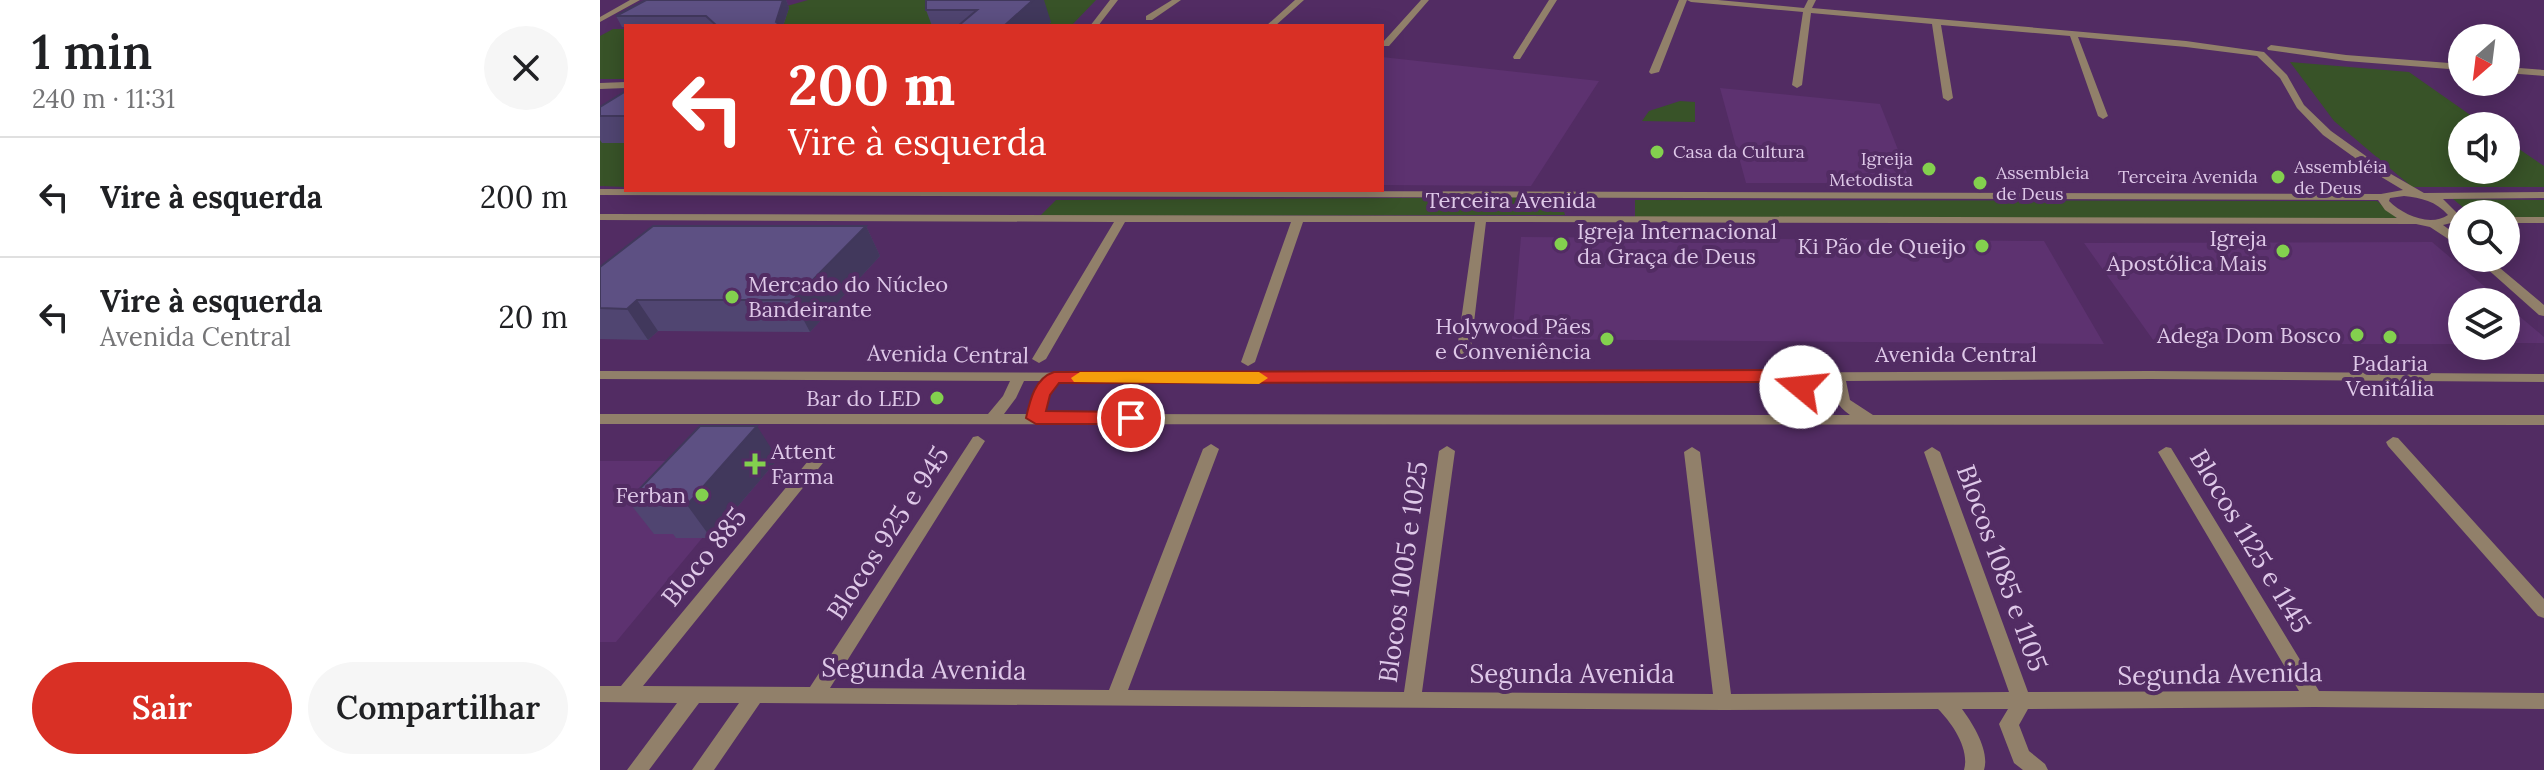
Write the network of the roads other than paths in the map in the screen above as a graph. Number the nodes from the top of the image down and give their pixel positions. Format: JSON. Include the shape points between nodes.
{"nodes":[{"id":1,"x":636,"y":0,"type":"edge"},
{"id":2,"x":1114,"y":0,"type":"edge"},
{"id":3,"x":1177,"y":0,"type":"edge"},
{"id":4,"x":1300,"y":0,"type":"edge"},
{"id":5,"x":1425,"y":0,"type":"edge"},
{"id":6,"x":1553,"y":0,"type":"edge"},
{"id":7,"x":1683,"y":0,"type":"edge"},
{"id":8,"x":1691,"y":0,"type":"edge"},
{"id":9,"x":1812,"y":0,"type":"edge"},
{"id":10,"x":1807,"y":10,"type":"junction"},
{"id":11,"x":1149,"y":18,"type":"dead end"},
{"id":12,"x":600,"y":20,"type":"edge"},
{"id":13,"x":1936,"y":22,"type":"junction"},
{"id":14,"x":1096,"y":24,"type":"edge"},
{"id":15,"x":1272,"y":24,"type":"edge"},
{"id":16,"x":2073,"y":34,"type":"junction"},
{"id":17,"x":1386,"y":44,"type":"dead end"},
{"id":18,"x":2271,"y":48,"type":"junction"},
{"id":19,"x":2259,"y":52,"type":"junction"},
{"id":20,"x":2281,"y":56,"type":"junction"},
{"id":21,"x":1517,"y":57,"type":"dead end"},
{"id":22,"x":2346,"y":58,"type":"junction"},
{"id":23,"x":2448,"y":66,"type":"edge"},
{"id":24,"x":2520,"y":71,"type":"edge"},
{"id":25,"x":1654,"y":72,"type":"dead end"},
{"id":26,"x":2544,"y":73,"type":"edge"},
{"id":27,"x":2284,"y":77,"type":"junction"},
{"id":28,"x":624,"y":85,"type":"edge"},
{"id":29,"x":1797,"y":85,"type":"dead end"},
{"id":30,"x":600,"y":86,"type":"edge"},
{"id":31,"x":1948,"y":98,"type":"dead end"},
{"id":32,"x":2103,"y":116,"type":"dead end"},
{"id":33,"x":2366,"y":162,"type":"junction"},
{"id":34,"x":600,"y":192,"type":"edge"},
{"id":35,"x":624,"y":192,"type":"edge"},
{"id":36,"x":987,"y":192,"type":"edge"},
{"id":37,"x":1001,"y":193,"type":"junction"},
{"id":38,"x":1043,"y":193,"type":"junction"},
{"id":39,"x":1576,"y":194,"type":"junction"},
{"id":40,"x":1627,"y":194,"type":"junction"},
{"id":41,"x":2387,"y":195,"type":"junction"},
{"id":42,"x":2544,"y":195,"type":"edge"},
{"id":43,"x":2423,"y":196,"type":"junction"},
{"id":44,"x":2448,"y":208,"type":"edge"},
{"id":45,"x":600,"y":217,"type":"edge"},
{"id":46,"x":1035,"y":219,"type":"junction"},
{"id":47,"x":1121,"y":219,"type":"junction"},
{"id":48,"x":1298,"y":219,"type":"junction"},
{"id":49,"x":1481,"y":219,"type":"junction"},
{"id":50,"x":972,"y":220,"type":"junction"},
{"id":51,"x":1576,"y":220,"type":"junction"},
{"id":52,"x":1632,"y":220,"type":"junction"},
{"id":53,"x":2448,"y":220,"type":"edge"},
{"id":54,"x":2520,"y":220,"type":"edge"},
{"id":55,"x":2544,"y":220,"type":"edge"},
{"id":56,"x":2427,"y":222,"type":"junction"},
{"id":57,"x":2448,"y":235,"type":"edge"},
{"id":58,"x":2497,"y":272,"type":"edge"},
{"id":59,"x":2544,"y":312,"type":"edge"},
{"id":60,"x":1463,"y":356,"type":"dead end"},
{"id":61,"x":1039,"y":359,"type":"dead end"},
{"id":62,"x":1248,"y":362,"type":"dead end"},
{"id":63,"x":600,"y":375,"type":"edge"},
{"id":64,"x":1787,"y":376,"type":"junction"},
{"id":65,"x":1019,"y":377,"type":"junction"},
{"id":66,"x":1839,"y":377,"type":"junction"},
{"id":67,"x":1054,"y":378,"type":"junction"},
{"id":68,"x":2544,"y":378,"type":"edge"},
{"id":69,"x":994,"y":417,"type":"junction"},
{"id":70,"x":1036,"y":418,"type":"junction"},
{"id":71,"x":600,"y":419,"type":"edge"},
{"id":72,"x":1871,"y":419,"type":"junction"},
{"id":73,"x":1793,"y":420,"type":"junction"},
{"id":74,"x":2544,"y":420,"type":"edge"},
{"id":75,"x":978,"y":441,"type":"dead end"},
{"id":76,"x":2393,"y":442,"type":"dead end"},
{"id":77,"x":1211,"y":449,"type":"dead end"},
{"id":78,"x":1447,"y":451,"type":"dead end"},
{"id":79,"x":1692,"y":452,"type":"dead end"},
{"id":80,"x":1932,"y":452,"type":"dead end"},
{"id":81,"x":2166,"y":452,"type":"dead end"},
{"id":82,"x":823,"y":453,"type":"dead end"},
{"id":83,"x":2544,"y":611,"type":"edge"},
{"id":84,"x":600,"y":694,"type":"edge"},
{"id":85,"x":626,"y":694,"type":"junction"},
{"id":86,"x":756,"y":694,"type":"junction"},
{"id":87,"x":816,"y":694,"type":"junction"},
{"id":88,"x":693,"y":696,"type":"junction"},
{"id":89,"x":1116,"y":697,"type":"junction"},
{"id":90,"x":1412,"y":699,"type":"junction"},
{"id":91,"x":2314,"y":699,"type":"junction"},
{"id":92,"x":2544,"y":701,"type":"edge"},
{"id":93,"x":1723,"y":702,"type":"junction"},
{"id":94,"x":1943,"y":702,"type":"junction"},
{"id":95,"x":2022,"y":702,"type":"junction"},
{"id":96,"x":637,"y":770,"type":"edge"},
{"id":97,"x":702,"y":770,"type":"edge"},
{"id":98,"x":1974,"y":770,"type":"edge"},
{"id":99,"x":2038,"y":770,"type":"edge"}],
"edges":[{"from":1,"to":12,"type":"street"},
{"from":2,"to":14,"type":"street"},
{"from":3,"to":11,"type":"street"},
{"from":4,"to":15,"type":"street"},
{"from":5,"to":17,"type":"street"},
{"from":6,"to":21,"type":"street"},
{"from":7,"to":25,"type":"street"},
{"from":8,"to":10,"type":"street"},
{"from":9,"to":10,"type":"street"},
{"from":10,"to":13,"type":"street"},
{"from":10,"to":29,"type":"street"},
{"from":13,"to":16,"type":"street"},
{"from":13,"to":31,"type":"street"},
{"from":16,"to":19,"type":"street"},
{"from":16,"to":32,"type":"street"},
{"from":18,"to":19,"type":"street"},
{"from":18,"to":20,"type":"street"},
{"from":18,"to":22,"type":"street"},
{"from":19,"to":20,"type":"street"},
{"from":19,"to":27,"type":"street"},
{"from":20,"to":22,"type":"street"},
{"from":20,"to":27,"type":"street"},
{"from":22,"to":23,"type":"street"},
{"from":24,"to":26,"type":"street"},
{"from":27,"to":33,"type":"street","via":[[2314,120]]},
{"from":28,"to":30,"type":"street"},
{"from":33,"to":41,"type":"street"},
{"from":33,"to":43,"type":"street"},
{"from":34,"to":35,"type":"street","name":"Terceira Avenida"},
{"from":36,"to":37,"type":"street","name":"Terceira Avenida"},
{"from":37,"to":38,"type":"street","name":"Terceira Avenida"},
{"from":37,"to":50,"type":"street","via":[[993,210]]},
{"from":38,"to":39,"type":"street","name":"Terceira Avenida"},
{"from":38,"to":46,"type":"street","via":[[1026,210]]},
{"from":39,"to":40,"type":"street","name":"Terceira Avenida"},
{"from":39,"to":51,"type":"street","via":[[1582,209]]},
{"from":40,"to":41,"type":"street","name":"Terceira Avenida"},
{"from":40,"to":52,"type":"street","via":[[1621,207]]},
{"from":41,"to":43,"type":"street","name":"Terceira Avenida"},
{"from":41,"to":56,"type":"street","via":[[2383,201],[2392,210]]},
{"from":42,"to":43,"type":"street"},
{"from":43,"to":44,"type":"street"},
{"from":45,"to":50,"type":"street","name":"Terceira Avenida"},
{"from":46,"to":47,"type":"street","name":"Terceira Avenida"},
{"from":46,"to":50,"type":"street","name":"Terceira Avenida"},
{"from":47,"to":48,"type":"street","name":"Terceira Avenida"},
{"from":47,"to":61,"type":"street"},
{"from":48,"to":49,"type":"street","name":"Terceira Avenida"},
{"from":48,"to":62,"type":"street"},
{"from":49,"to":51,"type":"street","name":"Terceira Avenida"},
{"from":49,"to":60,"type":"street"},
{"from":51,"to":52,"type":"street","name":"Terceira Avenida"},
{"from":52,"to":56,"type":"street","name":"Terceira Avenida"},
{"from":53,"to":56,"type":"street","name":"Terceira Avenida"},
{"from":54,"to":55,"type":"street"},
{"from":56,"to":57,"type":"street"},
{"from":58,"to":59,"type":"street"},
{"from":63,"to":65,"type":"street","name":"Avenida Central"},
{"from":64,"to":66,"type":"street","name":"Avenida Central"},
{"from":64,"to":67,"type":"street","name":"Avenida Central"},
{"from":64,"to":73,"type":"street","via":[[1805,397],[1803,413]]},
{"from":65,"to":67,"type":"street","name":"Avenida Central"},
{"from":65,"to":69,"type":"street"},
{"from":66,"to":68,"type":"street","name":"Avenida Central"},
{"from":66,"to":72,"type":"street","via":[[1843,404]]},
{"from":67,"to":70,"type":"street","via":[[1041,394]]},
{"from":69,"to":70,"type":"street"},
{"from":69,"to":71,"type":"street"},
{"from":70,"to":73,"type":"street"},
{"from":72,"to":73,"type":"street"},
{"from":72,"to":74,"type":"street"},
{"from":75,"to":87,"type":"street","name":"Blocos 925 e 945"},
{"from":76,"to":83,"type":"street"},
{"from":77,"to":89,"type":"street"},
{"from":78,"to":90,"type":"street","name":"Blocos 1005 e 1025"},
{"from":79,"to":93,"type":"street"},
{"from":80,"to":95,"type":"street","name":"Blocos 1085 e 1105"},
{"from":81,"to":91,"type":"street","name":"Blocos 1125 e 1145"},
{"from":82,"to":85,"type":"street","name":"Bloco 885"},
{"from":84,"to":85,"type":"street","name":"Segunda Avenida"},
{"from":85,"to":88,"type":"street","name":"Segunda Avenida"},
{"from":86,"to":87,"type":"street","name":"Segunda Avenida"},
{"from":86,"to":88,"type":"street","name":"Segunda Avenida"},
{"from":86,"to":97,"type":"street"},
{"from":87,"to":89,"type":"street","name":"Segunda Avenida"},
{"from":88,"to":96,"type":"street"},
{"from":89,"to":90,"type":"street","name":"Segunda Avenida"},
{"from":90,"to":93,"type":"street","name":"Segunda Avenida"},
{"from":91,"to":92,"type":"street","name":"Segunda Avenida"},
{"from":91,"to":95,"type":"street","name":"Segunda Avenida"},
{"from":93,"to":94,"type":"street","name":"Segunda Avenida"},
{"from":94,"to":95,"type":"street","name":"Segunda Avenida"},
{"from":94,"to":98,"type":"street","via":[[1966,727]]},
{"from":95,"to":99,"type":"street","via":[[2009,724],[2021,757]]}]}
